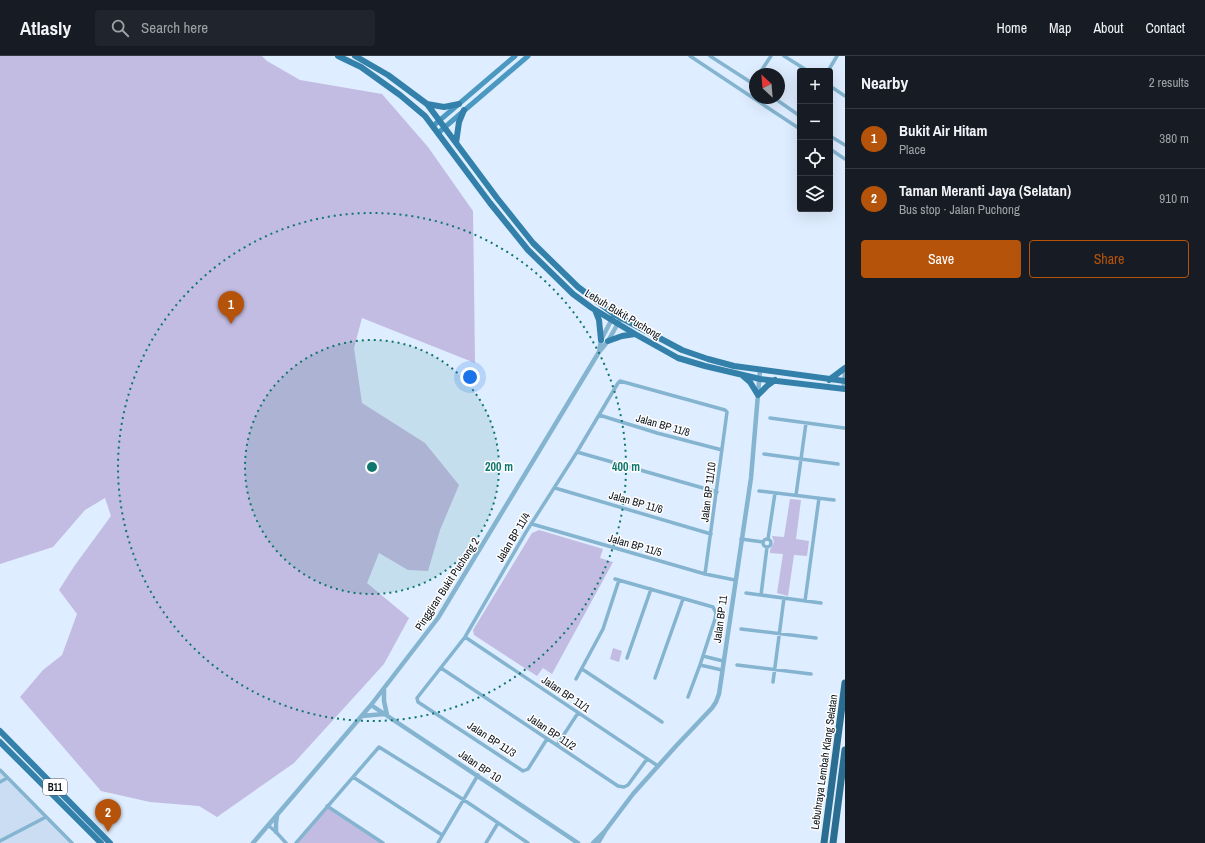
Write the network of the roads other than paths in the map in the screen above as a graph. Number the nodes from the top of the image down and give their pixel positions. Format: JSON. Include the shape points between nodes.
{"nodes":[{"id":1,"x":338,"y":56,"type":"edge"},
{"id":2,"x":355,"y":56,"type":"edge"},
{"id":3,"x":515,"y":56,"type":"edge"},
{"id":4,"x":528,"y":56,"type":"edge"},
{"id":5,"x":690,"y":56,"type":"edge"},
{"id":6,"x":710,"y":56,"type":"edge"},
{"id":7,"x":771,"y":56,"type":"edge"},
{"id":8,"x":784,"y":56,"type":"edge"},
{"id":9,"x":837,"y":56,"type":"edge"},
{"id":10,"x":363,"y":64,"type":"junction"},
{"id":11,"x":763,"y":68,"type":"edge"},
{"id":12,"x":803,"y":68,"type":"edge"},
{"id":13,"x":830,"y":68,"type":"edge"},
{"id":14,"x":749,"y":81,"type":"edge"},
{"id":15,"x":833,"y":88,"type":"edge"},
{"id":16,"x":845,"y":96,"type":"edge"},
{"id":17,"x":427,"y":104,"type":"junction"},
{"id":18,"x":459,"y":104,"type":"junction"},
{"id":19,"x":783,"y":104,"type":"edge"},
{"id":20,"x":464,"y":110,"type":"junction"},
{"id":21,"x":797,"y":113,"type":"edge"},
{"id":22,"x":440,"y":120,"type":"junction"},
{"id":23,"x":433,"y":126,"type":"junction"},
{"id":24,"x":445,"y":127,"type":"junction"},
{"id":25,"x":797,"y":127,"type":"edge"},
{"id":26,"x":438,"y":133,"type":"junction"},
{"id":27,"x":833,"y":138,"type":"edge"},
{"id":28,"x":456,"y":143,"type":"junction"},
{"id":29,"x":845,"y":145,"type":"edge"},
{"id":30,"x":833,"y":151,"type":"edge"},
{"id":31,"x":845,"y":159,"type":"edge"},
{"id":32,"x":595,"y":310,"type":"junction"},
{"id":33,"x":614,"y":314,"type":"junction"},
{"id":34,"x":621,"y":318,"type":"junction"},
{"id":35,"x":611,"y":320,"type":"junction"},
{"id":36,"x":617,"y":324,"type":"junction"},
{"id":37,"x":635,"y":334,"type":"junction"},
{"id":38,"x":601,"y":340,"type":"junction"},
{"id":39,"x":608,"y":341,"type":"junction"},
{"id":40,"x":600,"y":352,"type":"junction"},
{"id":41,"x":845,"y":367,"type":"edge"},
{"id":42,"x":760,"y":370,"type":"junction"},
{"id":43,"x":742,"y":375,"type":"junction"},
{"id":44,"x":760,"y":379,"type":"junction"},
{"id":45,"x":775,"y":380,"type":"junction"},
{"id":46,"x":829,"y":380,"type":"junction"},
{"id":47,"x":844,"y":381,"type":"edge"},
{"id":48,"x":844,"y":389,"type":"edge"},
{"id":49,"x":758,"y":395,"type":"junction"},
{"id":50,"x":727,"y":412,"type":"joint"},
{"id":51,"x":599,"y":415,"type":"junction"},
{"id":52,"x":770,"y":418,"type":"dead end"},
{"id":53,"x":806,"y":423,"type":"junction"},
{"id":54,"x":844,"y":428,"type":"dead end"},
{"id":55,"x":722,"y":450,"type":"junction"},
{"id":56,"x":577,"y":452,"type":"junction"},
{"id":57,"x":764,"y":454,"type":"dead end"},
{"id":58,"x":801,"y":459,"type":"junction"},
{"id":59,"x":838,"y":464,"type":"dead end"},
{"id":60,"x":555,"y":488,"type":"junction"},
{"id":61,"x":759,"y":491,"type":"dead end"},
{"id":62,"x":717,"y":492,"type":"junction"},
{"id":63,"x":775,"y":492,"type":"junction"},
{"id":64,"x":796,"y":495,"type":"junction"},
{"id":65,"x":818,"y":498,"type":"junction"},
{"id":66,"x":834,"y":500,"type":"dead end"},
{"id":67,"x":532,"y":524,"type":"junction"},
{"id":68,"x":712,"y":534,"type":"junction"},
{"id":69,"x":741,"y":539,"type":"junction"},
{"id":70,"x":768,"y":539,"type":"junction"},
{"id":71,"x":763,"y":542,"type":"junction"},
{"id":72,"x":767,"y":547,"type":"junction"},
{"id":73,"x":705,"y":574,"type":"junction"},
{"id":74,"x":735,"y":580,"type":"junction"},
{"id":75,"x":651,"y":589,"type":"junction"},
{"id":76,"x":746,"y":593,"type":"dead end"},
{"id":77,"x":761,"y":595,"type":"junction"},
{"id":78,"x":683,"y":598,"type":"junction"},
{"id":79,"x":784,"y":598,"type":"junction"},
{"id":80,"x":805,"y":601,"type":"junction"},
{"id":81,"x":821,"y":603,"type":"dead end"},
{"id":82,"x":741,"y":629,"type":"dead end"},
{"id":83,"x":779,"y":634,"type":"junction"},
{"id":84,"x":465,"y":637,"type":"junction"},
{"id":85,"x":816,"y":638,"type":"dead end"},
{"id":86,"x":703,"y":656,"type":"junction"},
{"id":87,"x":627,"y":658,"type":"dead end"},
{"id":88,"x":723,"y":661,"type":"junction"},
{"id":89,"x":700,"y":665,"type":"junction"},
{"id":90,"x":737,"y":665,"type":"dead end"},
{"id":91,"x":441,"y":668,"type":"junction"},
{"id":92,"x":582,"y":669,"type":"junction"},
{"id":93,"x":722,"y":670,"type":"junction"},
{"id":94,"x":774,"y":670,"type":"junction"},
{"id":95,"x":811,"y":674,"type":"dead end"},
{"id":96,"x":655,"y":678,"type":"dead end"},
{"id":97,"x":576,"y":679,"type":"dead end"},
{"id":98,"x":773,"y":682,"type":"dead end"},
{"id":99,"x":845,"y":683,"type":"edge"},
{"id":100,"x":384,"y":688,"type":"junction"},
{"id":101,"x":688,"y":697,"type":"dead end"},
{"id":102,"x":417,"y":700,"type":"joint"},
{"id":103,"x":371,"y":705,"type":"junction"},
{"id":104,"x":578,"y":713,"type":"junction"},
{"id":105,"x":385,"y":715,"type":"junction"},
{"id":106,"x":361,"y":717,"type":"junction"},
{"id":107,"x":662,"y":722,"type":"dead end"},
{"id":108,"x":0,"y":731,"type":"edge"},
{"id":109,"x":547,"y":739,"type":"junction"},
{"id":110,"x":0,"y":742,"type":"edge"},
{"id":111,"x":557,"y":745,"type":"junction"},
{"id":112,"x":845,"y":750,"type":"edge"},
{"id":113,"x":647,"y":759,"type":"junction"},
{"id":114,"x":658,"y":766,"type":"junction"},
{"id":115,"x":0,"y":770,"type":"edge"},
{"id":116,"x":478,"y":775,"type":"junction"},
{"id":117,"x":353,"y":777,"type":"junction"},
{"id":118,"x":7,"y":778,"type":"junction"},
{"id":119,"x":0,"y":782,"type":"edge"},
{"id":120,"x":464,"y":800,"type":"junction"},
{"id":121,"x":327,"y":806,"type":"junction"},
{"id":122,"x":277,"y":814,"type":"junction"},
{"id":123,"x":46,"y":817,"type":"junction"},
{"id":124,"x":498,"y":823,"type":"junction"},
{"id":125,"x":268,"y":825,"type":"junction"},
{"id":126,"x":605,"y":831,"type":"junction"},
{"id":127,"x":276,"y":832,"type":"junction"},
{"id":128,"x":442,"y":836,"type":"junction"},
{"id":129,"x":0,"y":841,"type":"edge"},
{"id":130,"x":72,"y":843,"type":"edge"},
{"id":131,"x":101,"y":843,"type":"edge"},
{"id":132,"x":110,"y":843,"type":"edge"},
{"id":133,"x":253,"y":843,"type":"edge"},
{"id":134,"x":286,"y":843,"type":"edge"},
{"id":135,"x":296,"y":843,"type":"edge"},
{"id":136,"x":383,"y":843,"type":"edge"},
{"id":137,"x":438,"y":843,"type":"edge"},
{"id":138,"x":486,"y":843,"type":"edge"},
{"id":139,"x":528,"y":843,"type":"edge"},
{"id":140,"x":578,"y":843,"type":"edge"},
{"id":141,"x":593,"y":843,"type":"edge"},
{"id":142,"x":598,"y":843,"type":"edge"},
{"id":143,"x":824,"y":843,"type":"edge"},
{"id":144,"x":833,"y":843,"type":"edge"}],
"edges":[{"from":1,"to":10,"type":"main road"},
{"from":2,"to":10,"type":"main road"},
{"from":3,"to":18,"type":"main road"},
{"from":4,"to":20,"type":"main road"},
{"from":5,"to":25,"type":"street"},
{"from":6,"to":14,"type":"street"},
{"from":7,"to":11,"type":"street"},
{"from":8,"to":12,"type":"street"},
{"from":9,"to":13,"type":"street"},
{"from":10,"to":17,"type":"main road","via":[[388,75]]},
{"from":10,"to":23,"type":"main road"},
{"from":15,"to":16,"type":"street"},
{"from":17,"to":18,"type":"main road","via":[[444,107]]},
{"from":17,"to":22,"type":"main road"},
{"from":18,"to":22,"type":"main road"},
{"from":19,"to":21,"type":"street"},
{"from":20,"to":24,"type":"main road"},
{"from":20,"to":28,"type":"main road","via":[[459,122]]},
{"from":22,"to":23,"type":"main road"},
{"from":22,"to":24,"type":"main road","name":"Lebuh Bukit Puchong"},
{"from":23,"to":26,"type":"main road","name":"Lebuh Bukit Puchong"},
{"from":24,"to":26,"type":"main road"},
{"from":24,"to":28,"type":"main road","name":"Lebuh Bukit Puchong"},
{"from":26,"to":32,"type":"main road","name":"Lebuh Bukit Puchong","via":[[528,250],[573,294]]},
{"from":27,"to":29,"type":"street"},
{"from":28,"to":33,"type":"main road","name":"Lebuh Bukit Puchong","via":[[533,243],[578,287]]},
{"from":30,"to":31,"type":"street"},
{"from":32,"to":35,"type":"main road","name":"Lebuh Bukit Puchong"},
{"from":32,"to":38,"type":"main road"},
{"from":33,"to":34,"type":"main road","name":"Lebuh Bukit Puchong"},
{"from":33,"to":35,"type":"street","name":"Pinggiran Bukit Puchong 2"},
{"from":34,"to":36,"type":"street","name":"Pinggiran Bukit Puchong 2"},
{"from":34,"to":42,"type":"main road","name":"Lebuh Bukit Puchong","via":[[682,350],[728,365]]},
{"from":35,"to":36,"type":"main road","name":"Lebuh Bukit Puchong"},
{"from":35,"to":38,"type":"street","name":"Pinggiran Bukit Puchong 2"},
{"from":36,"to":37,"type":"main road","name":"Lebuh Bukit Puchong"},
{"from":36,"to":39,"type":"street","name":"Pinggiran Bukit Puchong 2"},
{"from":37,"to":39,"type":"main road"},
{"from":37,"to":43,"type":"main road","name":"Lebuh Bukit Puchong","via":[[678,358]]},
{"from":38,"to":40,"type":"street","name":"Pinggiran Bukit Puchong 2"},
{"from":39,"to":40,"type":"street","name":"Pinggiran Bukit Puchong 2"},
{"from":40,"to":100,"type":"street","name":"Pinggiran Bukit Puchong 2","via":[[438,618]]},
{"from":41,"to":46,"type":"main road"},
{"from":41,"to":47,"type":"street"},
{"from":42,"to":44,"type":"street","name":"Jalan BP 11"},
{"from":42,"to":46,"type":"main road","name":"Lebuh Bukit Puchong"},
{"from":43,"to":44,"type":"main road","name":"Lebuh Bukit Puchong"},
{"from":43,"to":49,"type":"main road"},
{"from":44,"to":45,"type":"main road","name":"Lebuh Bukit Puchong"},
{"from":44,"to":49,"type":"street","name":"Jalan BP 11"},
{"from":45,"to":48,"type":"main road","name":"Lebuh Bukit Puchong"},
{"from":45,"to":49,"type":"main road"},
{"from":46,"to":47,"type":"main road","name":"Lebuh Bukit Puchong"},
{"from":47,"to":48,"type":"street"},
{"from":49,"to":69,"type":"street","name":"Jalan BP 11"},
{"from":50,"to":51,"type":"street","name":"Jalan BP 11/4","via":[[711,405],[620,381]]},
{"from":50,"to":55,"type":"street","name":"Jalan BP 11/10"},
{"from":51,"to":55,"type":"street","name":"Jalan BP 11/8"},
{"from":51,"to":56,"type":"street","name":"Jalan BP 11/4"},
{"from":52,"to":53,"type":"street"},
{"from":53,"to":54,"type":"street"},
{"from":53,"to":58,"type":"street"},
{"from":55,"to":62,"type":"street","name":"Jalan BP 11/10"},
{"from":56,"to":60,"type":"street","name":"Jalan BP 11/4"},
{"from":56,"to":62,"type":"street"},
{"from":57,"to":58,"type":"street"},
{"from":58,"to":59,"type":"street"},
{"from":58,"to":64,"type":"street"},
{"from":60,"to":67,"type":"street","name":"Jalan BP 11/4"},
{"from":60,"to":68,"type":"street","name":"Jalan BP 11/6"},
{"from":61,"to":63,"type":"street"},
{"from":62,"to":68,"type":"street","name":"Jalan BP 11/10"},
{"from":63,"to":64,"type":"street"},
{"from":63,"to":70,"type":"street"},
{"from":64,"to":65,"type":"street"},
{"from":65,"to":66,"type":"street"},
{"from":65,"to":80,"type":"street"},
{"from":67,"to":73,"type":"street","name":"Jalan BP 11/5"},
{"from":67,"to":84,"type":"street","name":"Jalan BP 11/4"},
{"from":68,"to":73,"type":"street","name":"Jalan BP 11/10"},
{"from":69,"to":71,"type":"street"},
{"from":69,"to":74,"type":"street","name":"Jalan BP 11"},
{"from":70,"to":71,"type":"street"},
{"from":70,"to":72,"type":"street","via":[[771,543],[770,547]]},
{"from":71,"to":72,"type":"street"},
{"from":72,"to":77,"type":"street"},
{"from":73,"to":74,"type":"street","name":"Jalan BP 11/5"},
{"from":74,"to":88,"type":"street","name":"Jalan BP 11"},
{"from":75,"to":78,"type":"street"},
{"from":75,"to":87,"type":"street"},
{"from":75,"to":92,"type":"street","via":[[617,580],[603,629]]},
{"from":76,"to":77,"type":"street"},
{"from":77,"to":79,"type":"street"},
{"from":78,"to":86,"type":"street","via":[[713,607],[716,613]]},
{"from":78,"to":96,"type":"street"},
{"from":79,"to":80,"type":"street"},
{"from":79,"to":83,"type":"street"},
{"from":80,"to":81,"type":"street"},
{"from":82,"to":83,"type":"street"},
{"from":83,"to":85,"type":"street"},
{"from":83,"to":94,"type":"street"},
{"from":84,"to":91,"type":"street","name":"Jalan BP 11/4"},
{"from":84,"to":104,"type":"street","name":"Jalan BP 11/1"},
{"from":86,"to":88,"type":"street"},
{"from":86,"to":89,"type":"street"},
{"from":88,"to":93,"type":"street","name":"Jalan BP 11"},
{"from":89,"to":93,"type":"street"},
{"from":89,"to":101,"type":"street"},
{"from":90,"to":94,"type":"street"},
{"from":91,"to":102,"type":"street","name":"Jalan BP 11/4"},
{"from":91,"to":109,"type":"street","name":"Jalan BP 11/2"},
{"from":92,"to":97,"type":"street"},
{"from":92,"to":107,"type":"street"},
{"from":93,"to":114,"type":"street","name":"Jalan BP 11","via":[[719,694],[712,708]]},
{"from":94,"to":95,"type":"street"},
{"from":94,"to":98,"type":"street"},
{"from":99,"to":143,"type":"highway","name":"Lebuhraya Lembah Klang Selatan"},
{"from":100,"to":103,"type":"street","name":"Pinggiran Bukit Puchong 2"},
{"from":100,"to":105,"type":"street"},
{"from":102,"to":109,"type":"street","name":"Jalan BP 11/3","via":[[523,771],[528,769]]},
{"from":103,"to":105,"type":"street","name":"Jalan BP 10"},
{"from":103,"to":106,"type":"street","name":"Pinggiran Bukit Puchong 2"},
{"from":104,"to":111,"type":"street"},
{"from":104,"to":113,"type":"street","name":"Jalan BP 11/1"},
{"from":105,"to":106,"type":"street"},
{"from":105,"to":116,"type":"street","name":"Jalan BP 10"},
{"from":106,"to":122,"type":"street","name":"Pinggiran Bukit Puchong 2"},
{"from":108,"to":132,"type":"main road","number":"B11"},
{"from":109,"to":111,"type":"street","name":"Jalan BP 11/2"},
{"from":110,"to":131,"type":"main road","number":"B11"},
{"from":111,"to":113,"type":"street","name":"Jalan BP 11/2","via":[[618,786],[624,787]]},
{"from":112,"to":144,"type":"highway","name":"Lebuhraya Lembah Klang Selatan"},
{"from":113,"to":114,"type":"street","name":"Jalan BP 11/1"},
{"from":114,"to":126,"type":"street","name":"Jalan BP 11"},
{"from":115,"to":118,"type":"street"},
{"from":116,"to":120,"type":"street"},
{"from":116,"to":140,"type":"street","name":"Jalan BP 10"},
{"from":117,"to":120,"type":"street","via":[[379,748]]},
{"from":117,"to":121,"type":"street"},
{"from":117,"to":128,"type":"street"},
{"from":118,"to":119,"type":"street"},
{"from":118,"to":123,"type":"street"},
{"from":120,"to":124,"type":"street"},
{"from":120,"to":128,"type":"street"},
{"from":121,"to":135,"type":"street"},
{"from":121,"to":136,"type":"street"},
{"from":122,"to":125,"type":"street","name":"Pinggiran Bukit Puchong 2"},
{"from":122,"to":127,"type":"street"},
{"from":123,"to":129,"type":"street"},
{"from":123,"to":130,"type":"street"},
{"from":124,"to":138,"type":"street"},
{"from":124,"to":139,"type":"street"},
{"from":125,"to":127,"type":"street"},
{"from":125,"to":133,"type":"street","name":"Pinggiran Bukit Puchong 2"},
{"from":126,"to":141,"type":"street","name":"Jalan BP 11"},
{"from":126,"to":142,"type":"street","name":"Jalan BP 11"},
{"from":127,"to":134,"type":"street"},
{"from":128,"to":137,"type":"street"}]}
